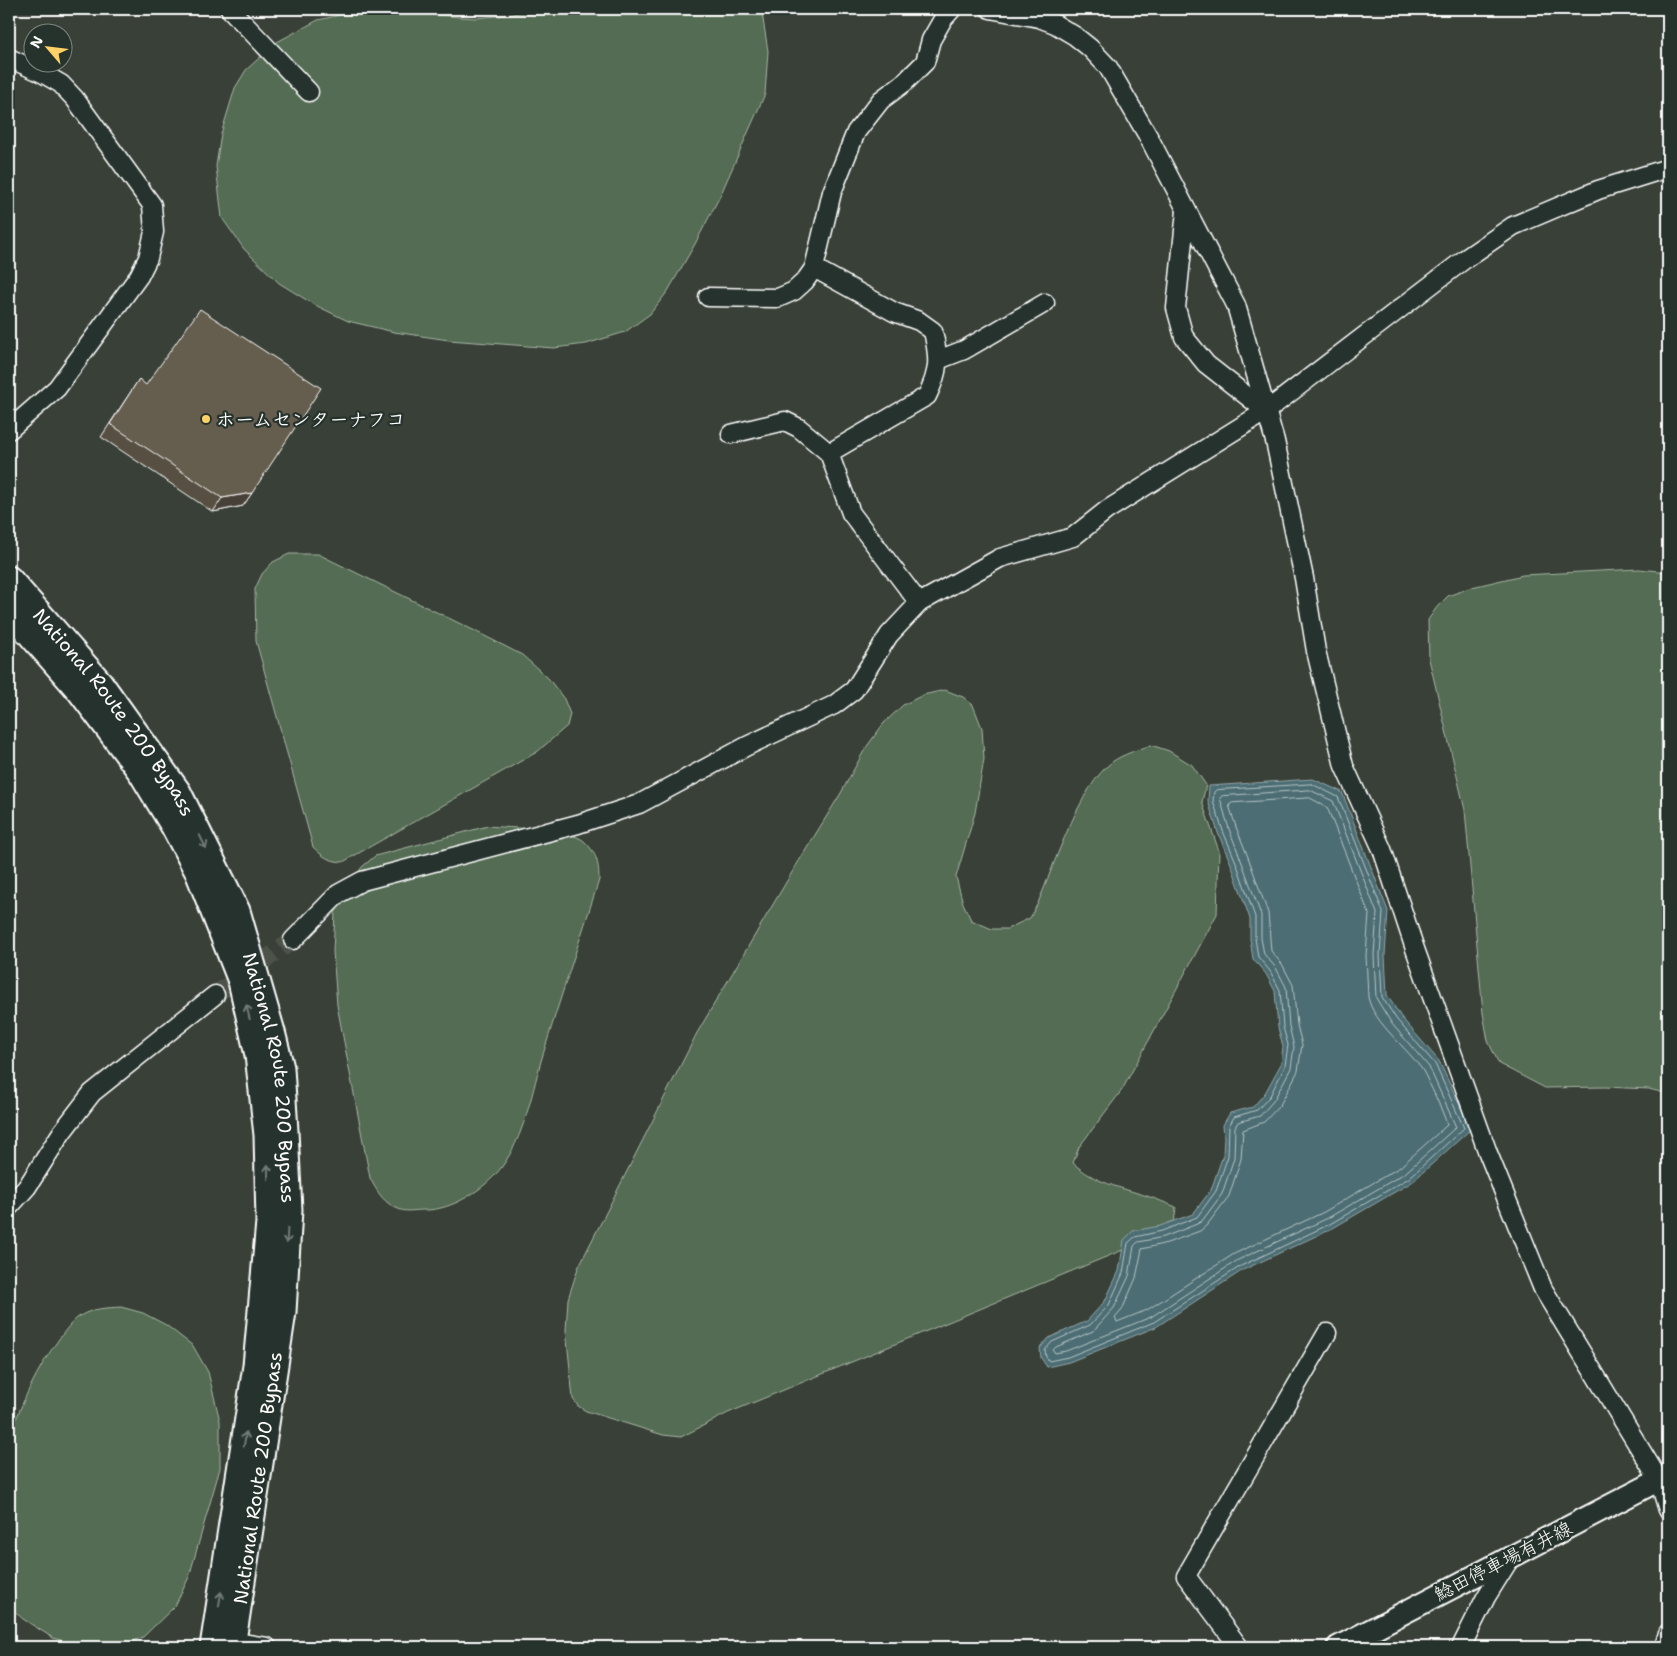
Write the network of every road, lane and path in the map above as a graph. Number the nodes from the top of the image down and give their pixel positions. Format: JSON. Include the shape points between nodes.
{"nodes":[{"id":1,"x":230,"y":9,"type":"edge"},
{"id":2,"x":952,"y":9,"type":"edge"},
{"id":3,"x":990,"y":9,"type":"edge"},
{"id":4,"x":9,"y":58,"type":"edge"},
{"id":5,"x":309,"y":92,"type":"dead end"},
{"id":6,"x":1668,"y":168,"type":"edge"},
{"id":7,"x":1186,"y":211,"type":"junction"},
{"id":8,"x":814,"y":268,"type":"junction"},
{"id":9,"x":708,"y":297,"type":"dead end"},
{"id":10,"x":1045,"y":303,"type":"dead end"},
{"id":11,"x":938,"y":360,"type":"junction"},
{"id":12,"x":1266,"y":411,"type":"junction"},
{"id":13,"x":9,"y":430,"type":"edge"},
{"id":14,"x":731,"y":434,"type":"dead end"},
{"id":15,"x":829,"y":454,"type":"junction"},
{"id":16,"x":9,"y":579,"type":"edge"},
{"id":17,"x":920,"y":603,"type":"junction"},
{"id":18,"x":9,"y":610,"type":"edge"},
{"id":19,"x":293,"y":940,"type":"tunnel mouth"},
{"id":20,"x":215,"y":995,"type":"tunnel mouth"},
{"id":21,"x":9,"y":1207,"type":"edge"},
{"id":22,"x":1326,"y":1333,"type":"dead end"},
{"id":23,"x":1664,"y":1478,"type":"edge"},
{"id":24,"x":1668,"y":1510,"type":"edge"},
{"id":25,"x":1510,"y":1557,"type":"junction"},
{"id":26,"x":1668,"y":1633,"type":"edge"},
{"id":27,"x":223,"y":1644,"type":"edge"},
{"id":28,"x":268,"y":1647,"type":"edge"},
{"id":29,"x":1239,"y":1647,"type":"edge"},
{"id":30,"x":1338,"y":1647,"type":"edge"},
{"id":31,"x":1460,"y":1647,"type":"edge"},
{"id":32,"x":1664,"y":1647,"type":"edge"}],
"edges":[{"from":1,"to":5,"type":"street"},
{"from":2,"to":8,"type":"street","via":[[931,40],[925,62],[881,100],[856,132],[832,192]]},
{"from":3,"to":7,"type":"street","via":[[1055,24],[1075,36],[1108,67]]},
{"from":4,"to":13,"type":"street","via":[[62,84],[75,99],[152,205],[154,232],[140,276],[57,388]]},
{"from":6,"to":12,"type":"street","via":[[1598,190],[1513,226]]},
{"from":7,"to":12,"type":"street","via":[[1236,305]]},
{"from":7,"to":12,"type":"street","via":[[1176,308],[1184,337],[1206,364]]},
{"from":8,"to":9,"type":"street","via":[[794,291],[778,298]]},
{"from":8,"to":11,"type":"street","via":[[933,331]]},
{"from":10,"to":11,"type":"street","via":[[964,350]]},
{"from":11,"to":15,"type":"street","via":[[936,379],[927,396]]},
{"from":12,"to":17,"type":"street","via":[[1107,510],[1073,537],[1000,558]]},
{"from":12,"to":23,"type":"street","via":[[1304,578],[1316,651],[1344,766],[1382,848],[1488,1153],[1544,1289]]},
{"from":14,"to":15,"type":"street","via":[[785,421]]},
{"from":15,"to":17,"type":"street","via":[[851,513]]},
{"from":16,"to":27,"type":"highway","name":"National Route 200 Bypass","one_way":true,"via":[[100,683],[178,792],[237,911],[281,1068],[289,1210],[283,1312]]},
{"from":17,"to":19,"type":"street","via":[[889,635],[854,690],[834,705],[747,746],[639,804],[578,824],[362,881],[338,894]]},
{"from":27,"to":18,"type":"highway","one_way":true,"via":[[256,1366],[269,1222],[267,1135],[258,1055],[241,981],[198,872],[173,825],[141,772],[80,691]]},
{"from":20,"to":21,"type":"street","via":[[92,1093]]},
{"from":22,"to":29,"type":"street","via":[[1186,1576]]},
{"from":23,"to":24,"type":"street"},
{"from":23,"to":25,"type":"main road","name":"鯰田停車場有井線"},
{"from":25,"to":30,"type":"main road","name":"鯰田停車場有井線"},
{"from":25,"to":31,"type":"street"},
{"from":26,"to":32,"type":"street"},
{"from":27,"to":28,"type":"street"}]}
